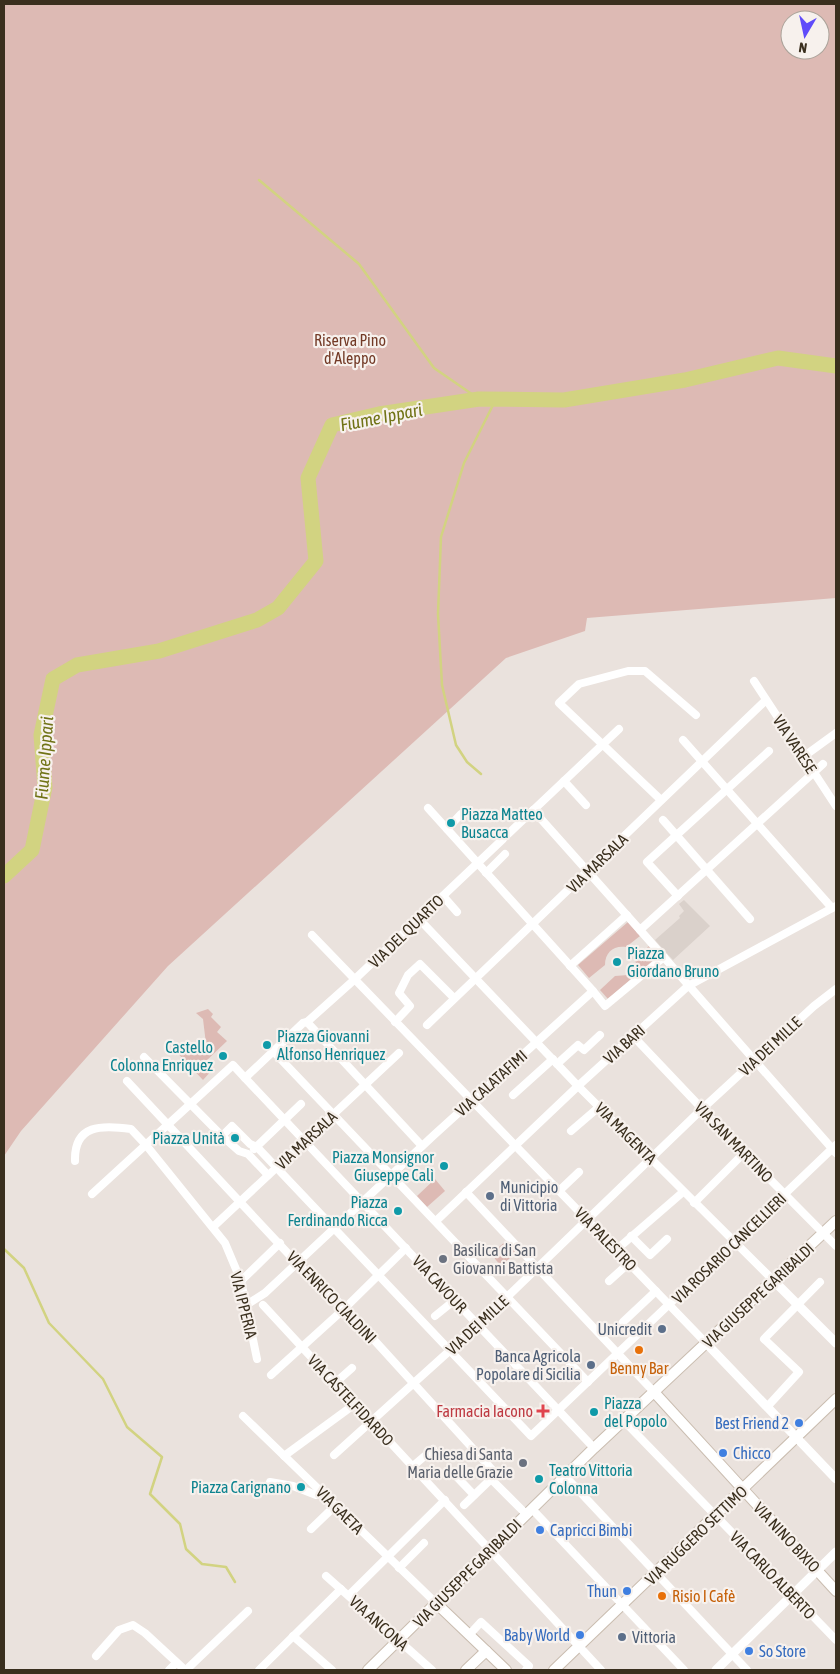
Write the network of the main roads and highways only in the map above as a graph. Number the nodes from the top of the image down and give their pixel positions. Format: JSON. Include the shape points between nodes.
{"nodes":[{"id":1,"x":836,"y":1221,"type":"edge"},
{"id":2,"x":656,"y":1392,"type":"junction"},
{"id":3,"x":836,"y":1399,"type":"edge"},
{"id":4,"x":743,"y":1490,"type":"junction"},
{"id":5,"x":836,"y":1591,"type":"edge"},
{"id":6,"x":437,"y":1604,"type":"junction"},
{"id":7,"x":486,"y":1651,"type":"junction"},
{"id":8,"x":368,"y":1670,"type":"edge"},
{"id":9,"x":466,"y":1670,"type":"edge"},
{"id":10,"x":506,"y":1670,"type":"edge"},
{"id":11,"x":554,"y":1670,"type":"edge"}],
"edges":[{"from":1,"to":2,"type":"main road","name":"VIA GIUSEPPE GARIBALDI"},
{"from":2,"to":4,"type":"main road","name":"VIA NINO BIXIO"},
{"from":2,"to":6,"type":"main road","name":"VIA GIUSEPPE GARIBALDI","via":[[565,1476]]},
{"from":3,"to":4,"type":"main road","name":"VIA RUGGERO SETTIMO"},
{"from":4,"to":5,"type":"main road","name":"VIA NINO BIXIO"},
{"from":4,"to":11,"type":"main road","name":"VIA RUGGERO SETTIMO"},
{"from":6,"to":7,"type":"main road"},
{"from":6,"to":8,"type":"main road","name":"VIA GIUSEPPE GARIBALDI"},
{"from":7,"to":9,"type":"main road"},
{"from":7,"to":10,"type":"main road"}]}
